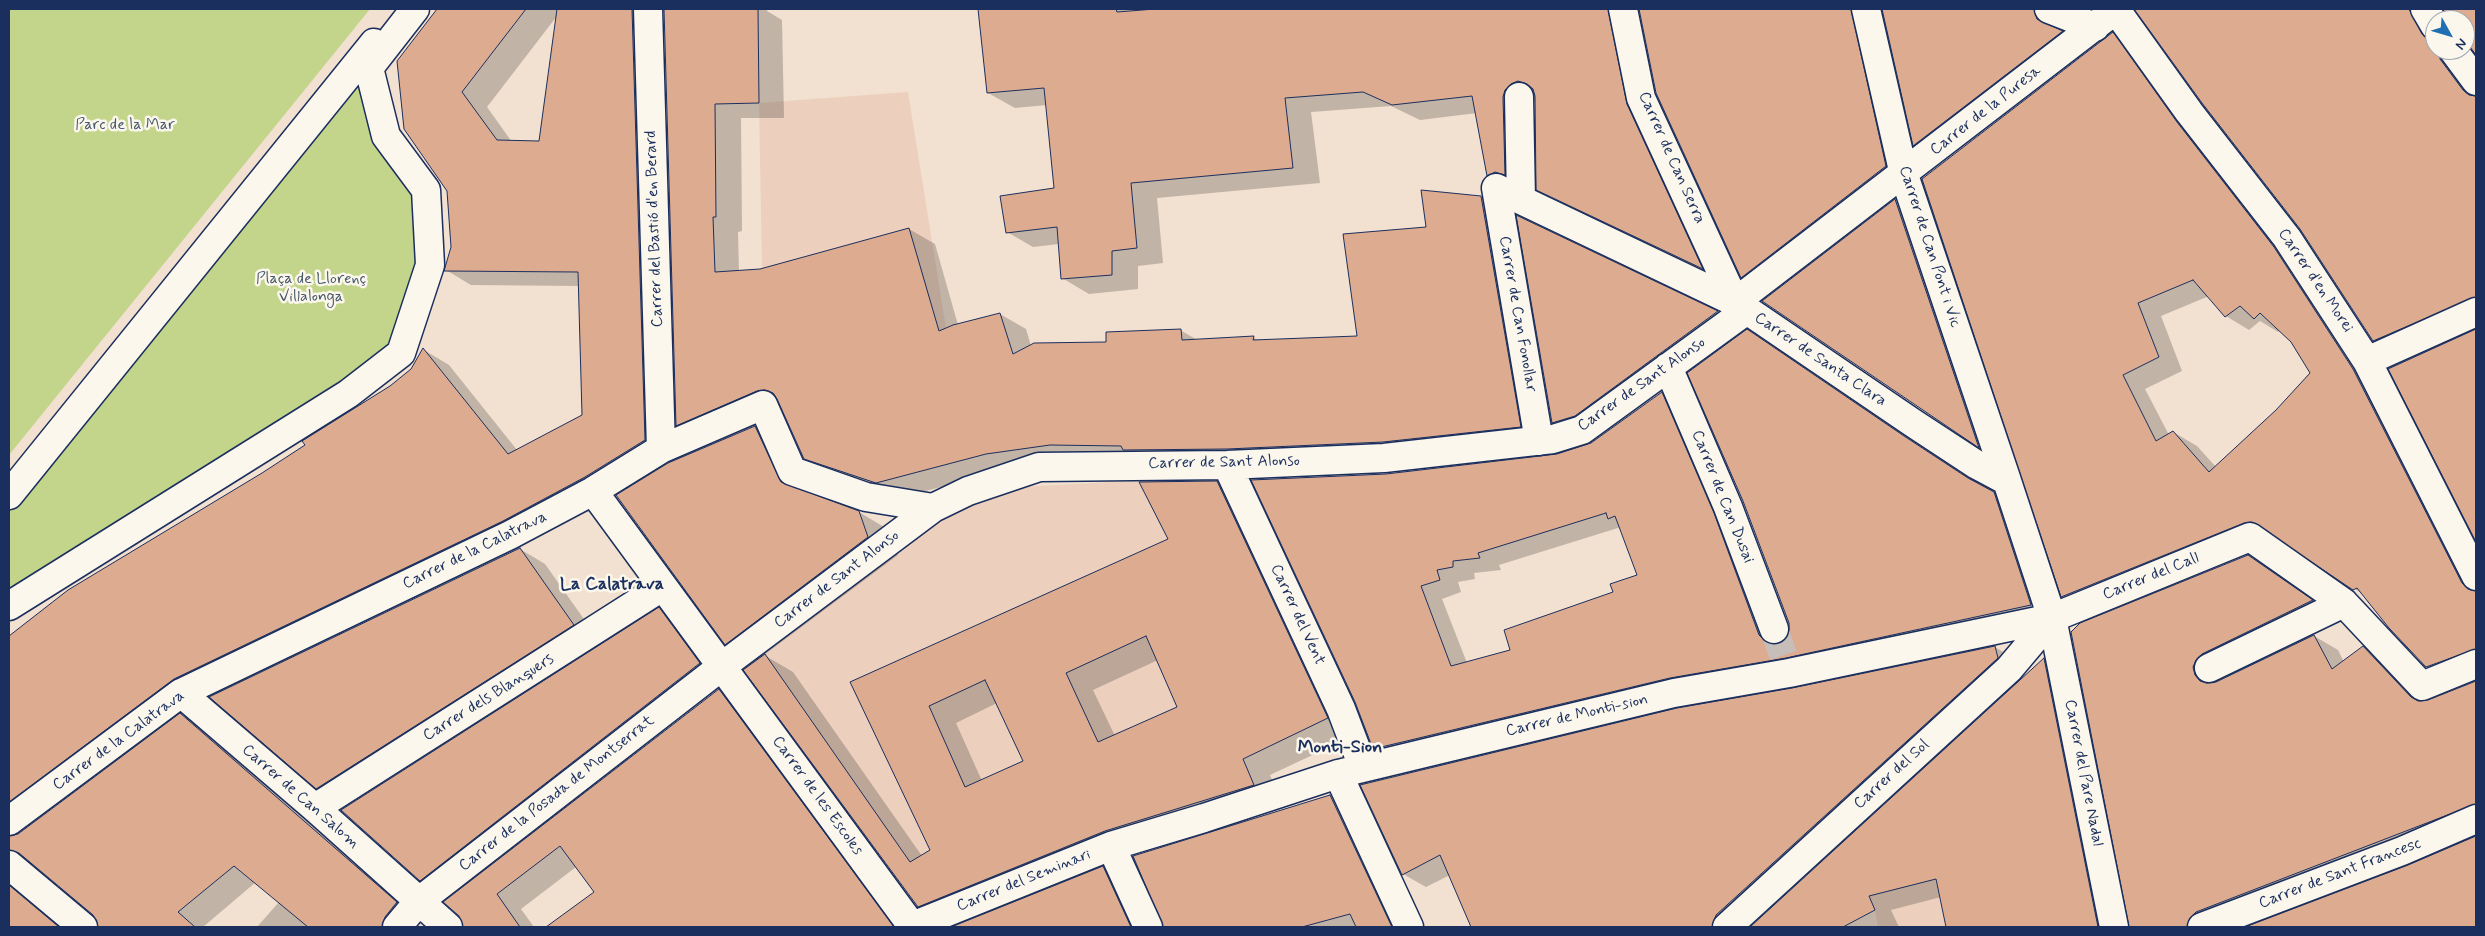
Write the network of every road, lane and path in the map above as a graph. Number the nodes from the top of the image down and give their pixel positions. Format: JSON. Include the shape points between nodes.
{"nodes":[{"id":1,"x":402,"y":9,"type":"edge"},
{"id":2,"x":415,"y":9,"type":"edge"},
{"id":3,"x":648,"y":9,"type":"edge"},
{"id":4,"x":1623,"y":9,"type":"edge"},
{"id":5,"x":1866,"y":9,"type":"edge"},
{"id":6,"x":2049,"y":9,"type":"edge"},
{"id":7,"x":2117,"y":9,"type":"edge"},
{"id":8,"x":2095,"y":27,"type":"junction"},
{"id":9,"x":2460,"y":60,"type":"edge"},
{"id":10,"x":2476,"y":81,"type":"edge"},
{"id":11,"x":1519,"y":97,"type":"dead end"},
{"id":12,"x":1904,"y":174,"type":"junction"},
{"id":13,"x":1496,"y":188,"type":"joint"},
{"id":14,"x":1520,"y":200,"type":"junction"},
{"id":15,"x":1741,"y":306,"type":"junction"},
{"id":16,"x":2476,"y":312,"type":"edge"},
{"id":17,"x":2367,"y":361,"type":"junction"},
{"id":18,"x":1668,"y":367,"type":"junction"},
{"id":19,"x":1539,"y":441,"type":"junction"},
{"id":20,"x":661,"y":450,"type":"junction"},
{"id":21,"x":1227,"y":464,"type":"junction"},
{"id":22,"x":2007,"y":481,"type":"junction"},
{"id":23,"x":593,"y":491,"type":"junction"},
{"id":24,"x":9,"y":495,"type":"edge"},
{"id":25,"x":933,"y":508,"type":"junction"},
{"id":26,"x":2476,"y":576,"type":"edge"},
{"id":27,"x":662,"y":587,"type":"junction"},
{"id":28,"x":2344,"y":603,"type":"junction"},
{"id":29,"x":9,"y":606,"type":"edge"},
{"id":30,"x":2052,"y":618,"type":"junction"},
{"id":31,"x":1774,"y":629,"type":"tunnel mouth"},
{"id":32,"x":2476,"y":664,"type":"edge"},
{"id":33,"x":721,"y":667,"type":"junction"},
{"id":34,"x":2209,"y":668,"type":"dead end"},
{"id":35,"x":181,"y":694,"type":"junction"},
{"id":36,"x":1351,"y":770,"type":"junction"},
{"id":37,"x":315,"y":808,"type":"junction"},
{"id":38,"x":2476,"y":819,"type":"edge"},
{"id":39,"x":9,"y":821,"type":"edge"},
{"id":40,"x":1110,"y":846,"type":"junction"},
{"id":41,"x":9,"y":865,"type":"edge"},
{"id":42,"x":418,"y":902,"type":"junction"},
{"id":43,"x":911,"y":926,"type":"edge"},
{"id":44,"x":83,"y":927,"type":"edge"},
{"id":45,"x":397,"y":927,"type":"edge"},
{"id":46,"x":448,"y":927,"type":"edge"},
{"id":47,"x":1148,"y":927,"type":"edge"},
{"id":48,"x":1409,"y":927,"type":"edge"},
{"id":49,"x":1727,"y":927,"type":"edge"},
{"id":50,"x":2114,"y":927,"type":"edge"},
{"id":51,"x":2202,"y":927,"type":"edge"}],
"edges":[{"from":1,"to":24,"type":"street"},
{"from":2,"to":29,"type":"street","via":[[369,68],[386,136],[426,190],[430,265],[401,353],[348,394]]},
{"from":3,"to":20,"type":"street","name":"Carrer del Bastió d'en Berard"},
{"from":4,"to":15,"type":"street","name":"Carrer de Can Serra","via":[[1641,98]]},
{"from":5,"to":12,"type":"street","name":"Carrer de Can Pont i Vic"},
{"from":6,"to":8,"type":"street"},
{"from":7,"to":8,"type":"street","name":"Carrer de la Puresa"},
{"from":7,"to":17,"type":"street","name":"Carrer d'en Morei","via":[[2189,112],[2287,238]]},
{"from":8,"to":12,"type":"street","name":"Carrer de la Puresa"},
{"from":9,"to":10,"type":"street"},
{"from":11,"to":14,"type":"street"},
{"from":12,"to":15,"type":"street","name":"Carrer de la Puresa"},
{"from":12,"to":22,"type":"street","name":"Carrer de Can Pont i Vic"},
{"from":13,"to":14,"type":"street","name":"Carrer de Santa Clara"},
{"from":13,"to":19,"type":"street","name":"Carrer de Can Fonollar"},
{"from":14,"to":15,"type":"street","name":"Carrer de Santa Clara"},
{"from":15,"to":18,"type":"street","name":"Carrer de Sant Alonso"},
{"from":15,"to":22,"type":"street","name":"Carrer de Santa Clara","via":[[1913,423]]},
{"from":16,"to":17,"type":"street"},
{"from":17,"to":26,"type":"street","name":"Carrer d'en Morei"},
{"from":18,"to":19,"type":"street","name":"Carrer de Sant Alonso","via":[[1582,430]]},
{"from":18,"to":31,"type":"street","name":"Carrer de Can Dusai","via":[[1728,507]]},
{"from":19,"to":21,"type":"street","name":"Carrer de Sant Alonso","via":[[1384,458]]},
{"from":20,"to":23,"type":"street","name":"Carrer de la Calatrava"},
{"from":20,"to":25,"type":"street","name":"Carrer de la Calatrava","via":[[763,405],[792,472],[866,497]]},
{"from":21,"to":25,"type":"street","name":"Carrer de Sant Alonso","via":[[1039,467],[968,491]]},
{"from":21,"to":36,"type":"street","name":"Carrer del Vent","via":[[1341,710]]},
{"from":22,"to":30,"type":"street"},
{"from":23,"to":27,"type":"street","name":"Carrer de les Escoles"},
{"from":23,"to":35,"type":"street","name":"Carrer de la Calatrava","via":[[510,535]]},
{"from":25,"to":33,"type":"street","name":"Carrer de Sant Alonso"},
{"from":27,"to":33,"type":"street","name":"Carrer de les Escoles"},
{"from":27,"to":37,"type":"street","name":"Carrer dels Blanquers"},
{"from":28,"to":30,"type":"street","name":"Carrer del Call","via":[[2250,537]]},
{"from":28,"to":32,"type":"street","via":[[2422,686]]},
{"from":28,"to":34,"type":"street"},
{"from":30,"to":36,"type":"street","name":"Carrer de Monti-sion","via":[[1674,693]]},
{"from":30,"to":49,"type":"street","name":"Carrer del Sol","via":[[2010,669]]},
{"from":30,"to":50,"type":"street","name":"Carrer del Pare Nadal"},
{"from":33,"to":42,"type":"street","name":"Carrer de la Posada de Montserrat"},
{"from":33,"to":43,"type":"street","name":"Carrer de les Escoles"},
{"from":35,"to":37,"type":"street","name":"Carrer de Can Salom"},
{"from":35,"to":39,"type":"street","name":"Carrer de la Calatrava"},
{"from":36,"to":40,"type":"street","name":"Carrer de Monti-sion"},
{"from":36,"to":48,"type":"street","name":"Carrer del Vent"},
{"from":37,"to":42,"type":"street","name":"Carrer de Can Salom"},
{"from":38,"to":51,"type":"street","name":"Carrer de Sant Francesc","via":[[2402,851]]},
{"from":40,"to":43,"type":"street","name":"Carrer del Seminari"},
{"from":40,"to":47,"type":"street"},
{"from":41,"to":44,"type":"street"},
{"from":42,"to":45,"type":"street","name":"Carrer de la Posada de Montserrat"},
{"from":42,"to":46,"type":"street","name":"Carrer de Can Salom"}]}
